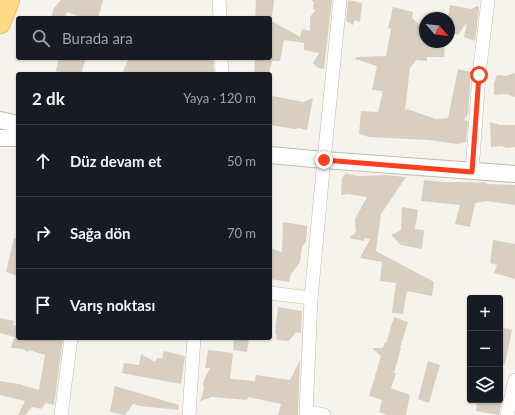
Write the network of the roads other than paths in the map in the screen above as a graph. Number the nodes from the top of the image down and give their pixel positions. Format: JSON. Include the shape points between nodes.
{"nodes":[{"id":1,"x":9,"y":0,"type":"edge"},
{"id":2,"x":219,"y":0,"type":"edge"},
{"id":3,"x":340,"y":0,"type":"edge"},
{"id":4,"x":488,"y":0,"type":"edge"},
{"id":5,"x":220,"y":16,"type":"edge"},
{"id":6,"x":0,"y":23,"type":"edge"},
{"id":7,"x":221,"y":60,"type":"edge"},
{"id":8,"x":222,"y":72,"type":"edge"},
{"id":9,"x":0,"y":120,"type":"edge"},
{"id":10,"x":16,"y":124,"type":"edge"},
{"id":11,"x":0,"y":138,"type":"edge"},
{"id":12,"x":16,"y":138,"type":"edge"},
{"id":13,"x":272,"y":155,"type":"edge"},
{"id":14,"x":324,"y":160,"type":"junction"},
{"id":15,"x":472,"y":172,"type":"junction"},
{"id":16,"x":515,"y":174,"type":"edge"},
{"id":17,"x":272,"y":293,"type":"edge"},
{"id":18,"x":311,"y":298,"type":"junction"},
{"id":19,"x":70,"y":340,"type":"edge"},
{"id":20,"x":194,"y":340,"type":"edge"},
{"id":21,"x":515,"y":380,"type":"edge"},
{"id":22,"x":306,"y":413,"type":"edge"},
{"id":23,"x":61,"y":415,"type":"edge"},
{"id":24,"x":189,"y":415,"type":"edge"},
{"id":25,"x":324,"y":415,"type":"edge"},
{"id":26,"x":507,"y":415,"type":"edge"}],
"edges":[{"from":1,"to":6,"type":"highway"},
{"from":2,"to":5,"type":"street"},
{"from":3,"to":14,"type":"street"},
{"from":4,"to":15,"type":"street","via":[[479,75]]},
{"from":7,"to":8,"type":"street"},
{"from":9,"to":10,"type":"street"},
{"from":11,"to":12,"type":"street"},
{"from":13,"to":14,"type":"street"},
{"from":14,"to":15,"type":"street"},
{"from":14,"to":18,"type":"street"},
{"from":15,"to":16,"type":"street"},
{"from":17,"to":18,"type":"street"},
{"from":18,"to":22,"type":"street"},
{"from":19,"to":23,"type":"street"},
{"from":20,"to":24,"type":"street"},
{"from":21,"to":26,"type":"street"},
{"from":22,"to":25,"type":"street"}]}
